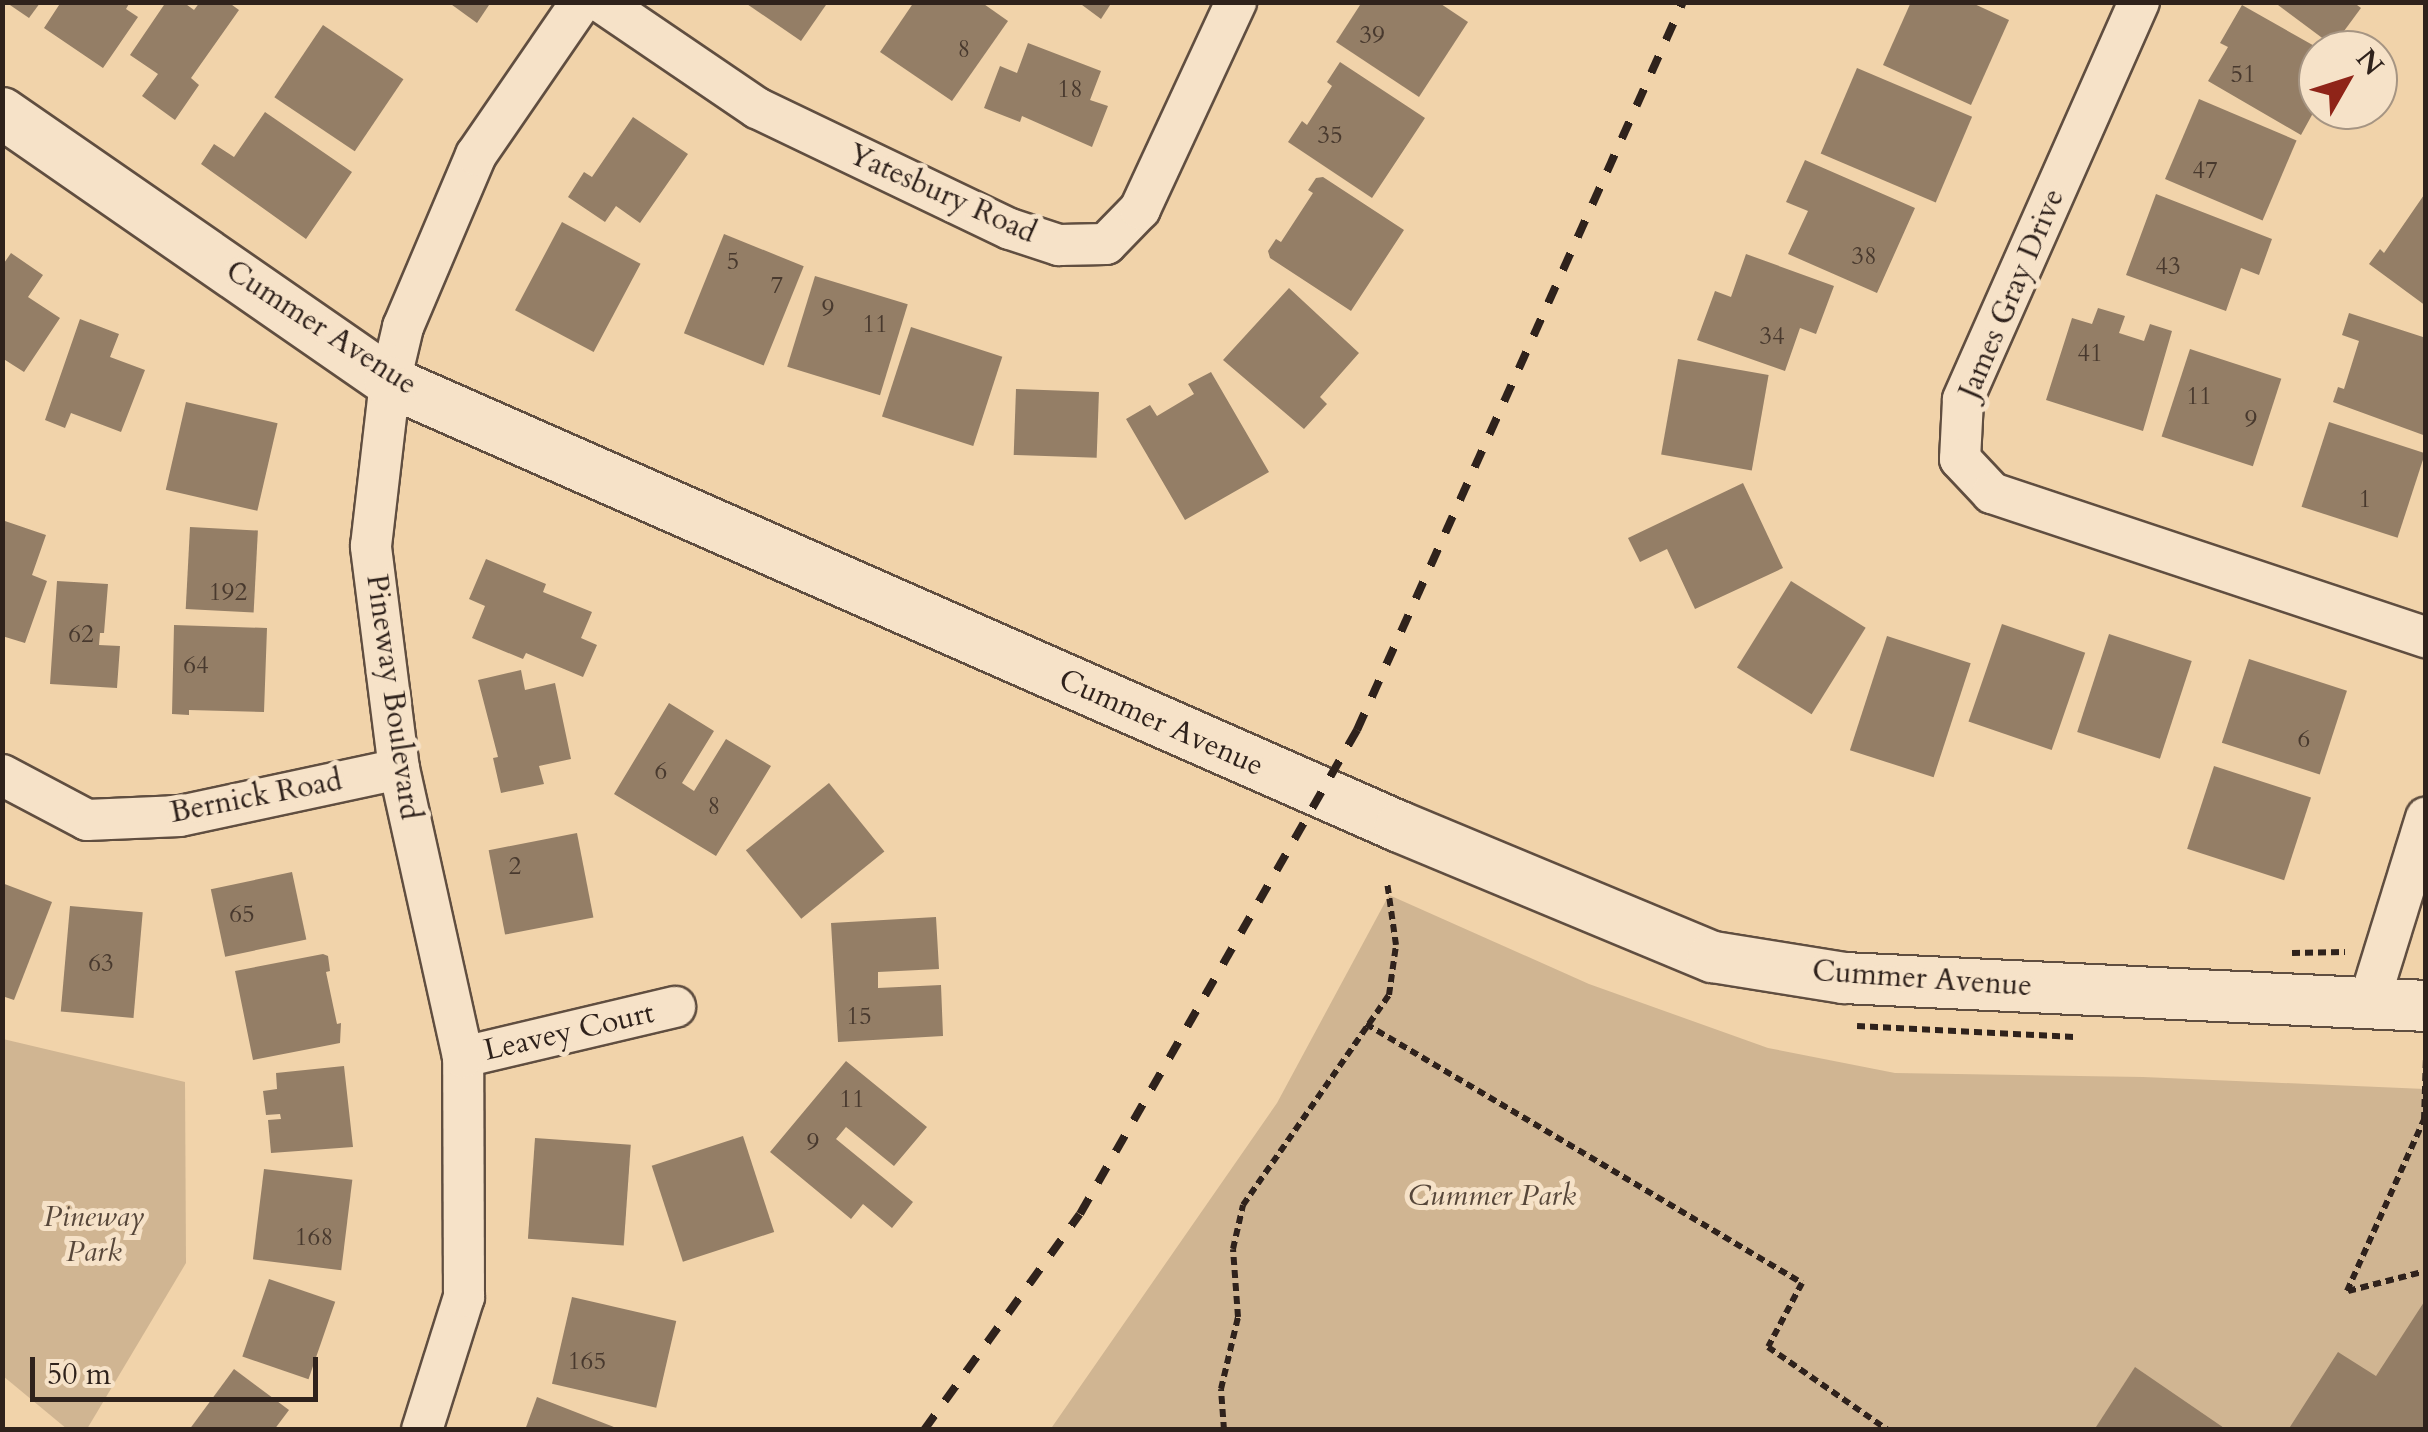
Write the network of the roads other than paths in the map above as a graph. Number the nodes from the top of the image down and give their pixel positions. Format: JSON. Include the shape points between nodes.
{"nodes":[{"id":1,"x":581,"y":2,"type":"edge"},
{"id":2,"x":601,"y":2,"type":"edge"},
{"id":3,"x":1236,"y":2,"type":"edge"},
{"id":4,"x":2139,"y":2,"type":"edge"},
{"id":5,"x":2,"y":113,"type":"edge"},
{"id":6,"x":390,"y":382,"type":"junction"},
{"id":7,"x":2426,"y":637,"type":"edge"},
{"id":8,"x":399,"y":769,"type":"junction"},
{"id":9,"x":2,"y":775,"type":"edge"},
{"id":10,"x":2426,"y":818,"type":"edge"},
{"id":11,"x":2369,"y":1002,"type":"junction"},
{"id":12,"x":2426,"y":1006,"type":"edge"},
{"id":13,"x":675,"y":1007,"type":"dead end"},
{"id":14,"x":463,"y":1057,"type":"junction"},
{"id":15,"x":422,"y":1430,"type":"edge"}],
"edges":[{"from":1,"to":6,"type":"street","name":"Pineway Boulevard","via":[[476,156],[403,327]]},
{"from":2,"to":3,"type":"street","name":"Yatesbury Road","via":[[757,108],[1010,229],[1059,245],[1106,244],[1140,209]]},
{"from":4,"to":7,"type":"street","name":"James Gray Drive","via":[[1963,400],[1960,459],[1992,493]]},
{"from":5,"to":6,"type":"street","name":"Cummer Avenue"},
{"from":6,"to":8,"type":"street","name":"Pineway Boulevard","via":[[371,546]]},
{"from":6,"to":11,"type":"street","name":"Cummer Avenue","via":[[1366,812],[1713,957],[1844,978]]},
{"from":8,"to":9,"type":"street","name":"Bernick Road","via":[[180,816],[87,820]]},
{"from":8,"to":14,"type":"street","name":"Pineway Boulevard"},
{"from":10,"to":11,"type":"street"},
{"from":11,"to":12,"type":"street","name":"Cummer Avenue"},
{"from":13,"to":14,"type":"street","name":"Leavey Court"},
{"from":14,"to":15,"type":"street","name":"Pineway Boulevard","via":[[464,1297]]}]}
